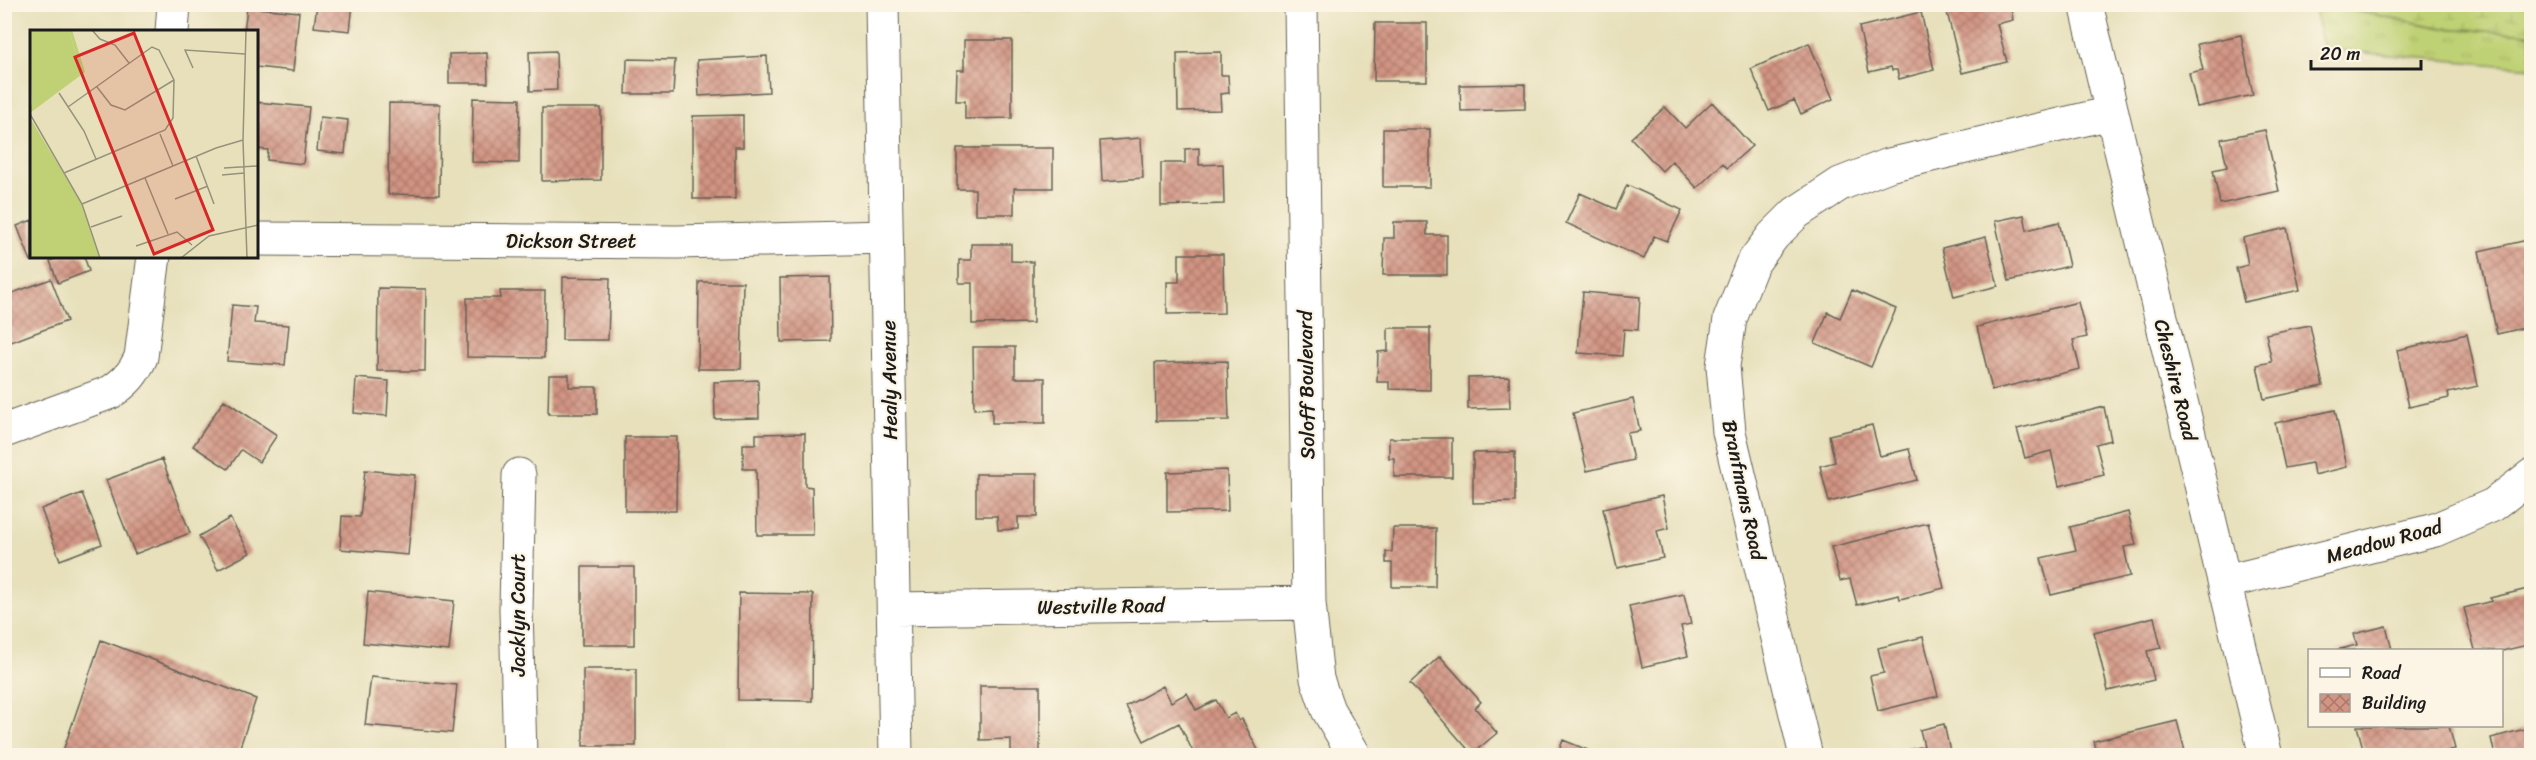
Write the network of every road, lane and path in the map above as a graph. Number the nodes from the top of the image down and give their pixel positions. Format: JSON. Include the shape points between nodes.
{"nodes":[{"id":1,"x":174,"y":4,"type":"edge"},
{"id":2,"x":882,"y":4,"type":"edge"},
{"id":3,"x":1301,"y":4,"type":"edge"},
{"id":4,"x":2086,"y":4,"type":"edge"},
{"id":5,"x":172,"y":30,"type":"edge"},
{"id":6,"x":2111,"y":113,"type":"junction"},
{"id":7,"x":886,"y":237,"type":"junction"},
{"id":8,"x":258,"y":239,"type":"edge"},
{"id":9,"x":154,"y":258,"type":"edge"},
{"id":10,"x":4,"y":431,"type":"edge"},
{"id":11,"x":519,"y":475,"type":"dead end"},
{"id":12,"x":2532,"y":475,"type":"edge"},
{"id":13,"x":2226,"y":582,"type":"junction"},
{"id":14,"x":1309,"y":603,"type":"junction"},
{"id":15,"x":894,"y":609,"type":"junction"},
{"id":16,"x":520,"y":756,"type":"edge"},
{"id":17,"x":896,"y":756,"type":"edge"},
{"id":18,"x":1355,"y":756,"type":"edge"},
{"id":19,"x":1806,"y":756,"type":"edge"},
{"id":20,"x":2266,"y":756,"type":"edge"}],
"edges":[{"from":1,"to":5,"type":"street"},
{"from":2,"to":7,"type":"street","name":"Healy Avenue"},
{"from":3,"to":14,"type":"street","name":"Soloff Boulevard"},
{"from":4,"to":6,"type":"street","name":"Cheshire Road"},
{"from":6,"to":13,"type":"street","name":"Cheshire Road"},
{"from":6,"to":19,"type":"street","name":"Branfmans Road","via":[[1889,165],[1840,184],[1796,213],[1752,264],[1730,319],[1726,343],[1723,366],[1729,432]]},
{"from":7,"to":8,"type":"street","name":"Dickson Street","via":[[677,242]]},
{"from":7,"to":15,"type":"street","name":"Healy Avenue"},
{"from":9,"to":10,"type":"street","via":[[141,357],[130,377],[111,392]]},
{"from":11,"to":16,"type":"street","name":"Jacklyn Court","via":[[516,609]]},
{"from":12,"to":13,"type":"street","name":"Meadow Road","via":[[2493,505],[2435,530]]},
{"from":13,"to":20,"type":"street","name":"Cheshire Road"},
{"from":14,"to":15,"type":"street","name":"Westville Road"},
{"from":14,"to":18,"type":"street","name":"Soloff Boulevard","via":[[1317,679],[1328,710]]},
{"from":15,"to":17,"type":"street","name":"Healy Avenue"}]}
